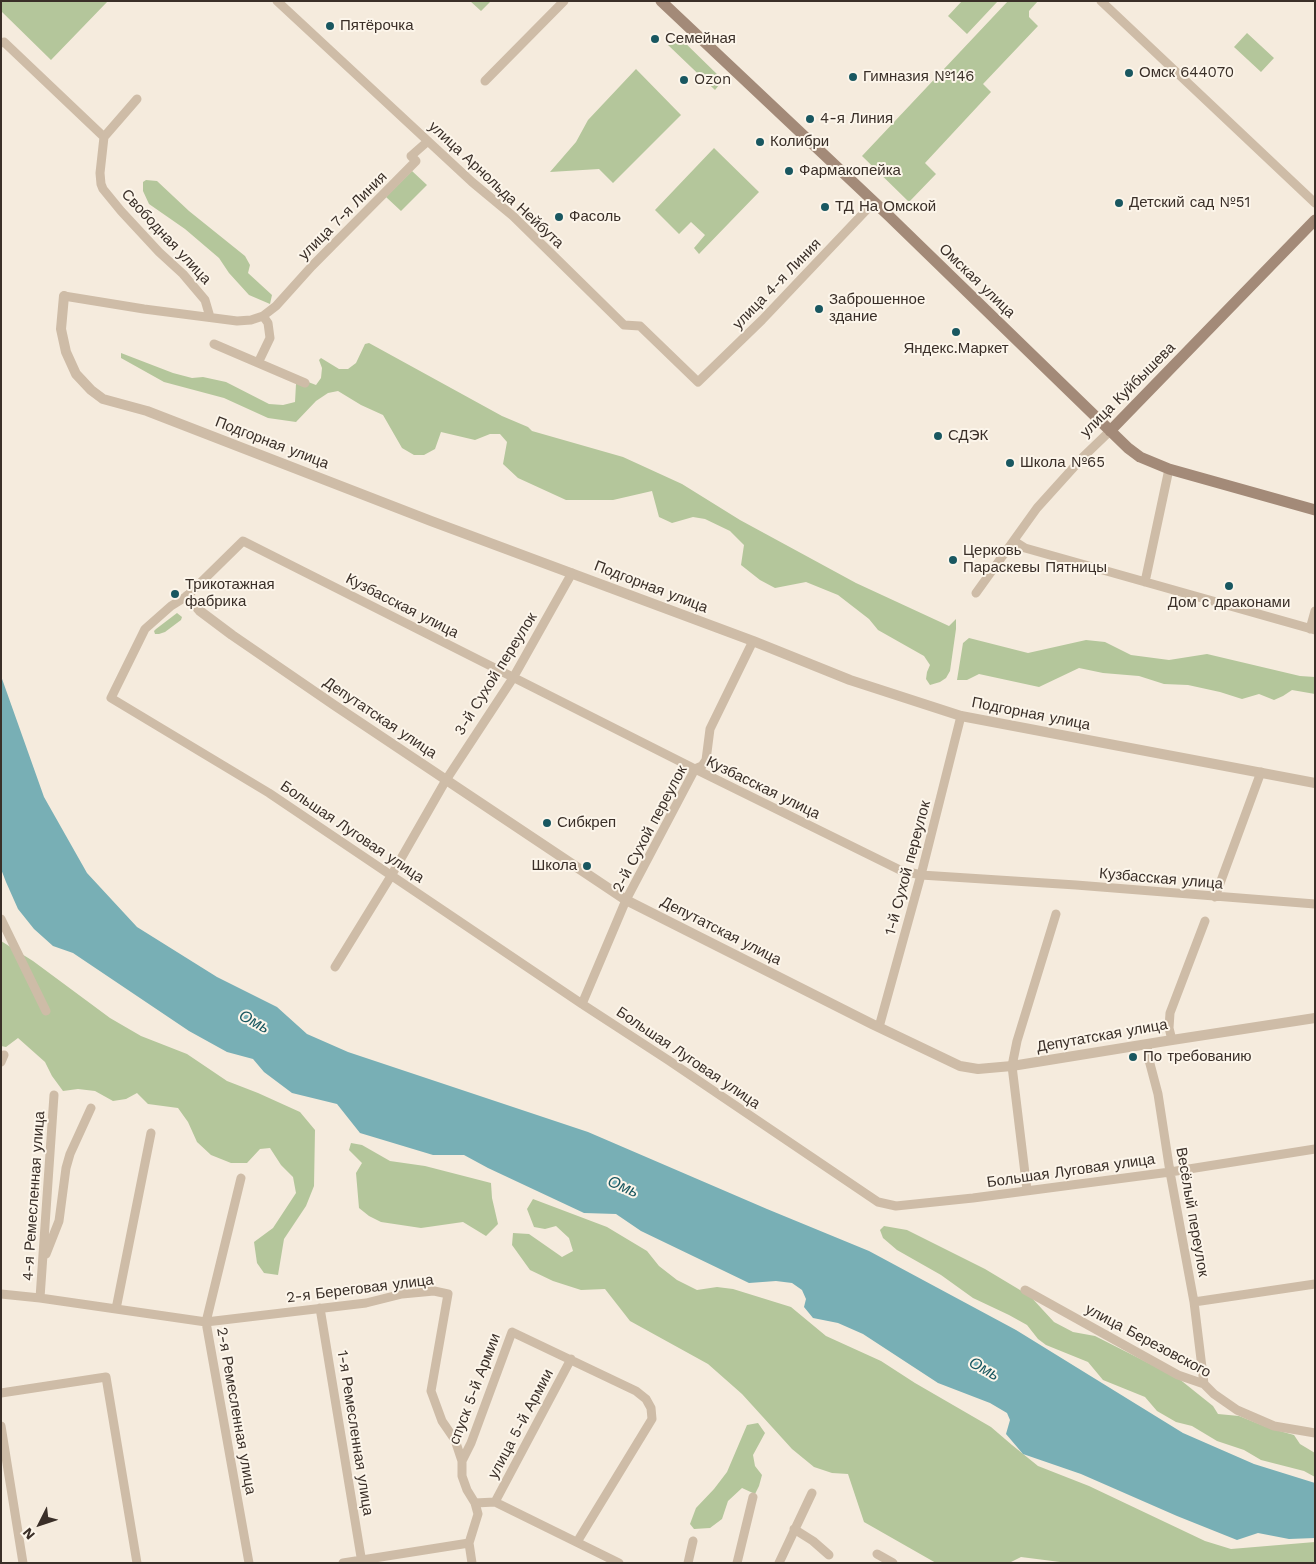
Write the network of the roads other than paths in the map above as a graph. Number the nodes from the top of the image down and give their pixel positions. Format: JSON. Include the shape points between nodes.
{"nodes":[{"id":1,"x":277,"y":1,"type":"edge"},
{"id":2,"x":564,"y":1,"type":"edge"},
{"id":3,"x":661,"y":1,"type":"edge"},
{"id":4,"x":1101,"y":1,"type":"edge"},
{"id":5,"x":1,"y":43,"type":"edge"},
{"id":6,"x":485,"y":81,"type":"dead end"},
{"id":7,"x":137,"y":100,"type":"dead end"},
{"id":8,"x":104,"y":137,"type":"junction"},
{"id":9,"x":428,"y":141,"type":"junction"},
{"id":10,"x":874,"y":202,"type":"junction"},
{"id":11,"x":1315,"y":203,"type":"edge"},
{"id":12,"x":1315,"y":220,"type":"edge"},
{"id":13,"x":64,"y":296,"type":"joint"},
{"id":14,"x":266,"y":314,"type":"junction"},
{"id":15,"x":210,"y":317,"type":"junction"},
{"id":16,"x":214,"y":344,"type":"dead end"},
{"id":17,"x":258,"y":363,"type":"junction"},
{"id":18,"x":698,"y":382,"type":"joint"},
{"id":19,"x":305,"y":384,"type":"dead end"},
{"id":20,"x":1110,"y":431,"type":"junction"},
{"id":21,"x":1169,"y":469,"type":"junction"},
{"id":22,"x":1315,"y":510,"type":"edge"},
{"id":23,"x":1014,"y":542,"type":"junction"},
{"id":24,"x":572,"y":573,"type":"junction"},
{"id":25,"x":1145,"y":582,"type":"junction"},
{"id":26,"x":976,"y":593,"type":"dead end"},
{"id":27,"x":187,"y":596,"type":"junction"},
{"id":28,"x":1315,"y":611,"type":"edge"},
{"id":29,"x":1313,"y":630,"type":"edge"},
{"id":30,"x":753,"y":641,"type":"junction"},
{"id":31,"x":513,"y":678,"type":"junction"},
{"id":32,"x":961,"y":716,"type":"junction"},
{"id":33,"x":694,"y":770,"type":"junction"},
{"id":34,"x":1261,"y":772,"type":"junction"},
{"id":35,"x":446,"y":780,"type":"junction"},
{"id":36,"x":1315,"y":783,"type":"edge"},
{"id":37,"x":921,"y":875,"type":"junction"},
{"id":38,"x":391,"y":876,"type":"junction"},
{"id":39,"x":1214,"y":897,"type":"junction"},
{"id":40,"x":626,"y":900,"type":"junction"},
{"id":41,"x":1315,"y":904,"type":"edge"},
{"id":42,"x":1056,"y":914,"type":"dead end"},
{"id":43,"x":1,"y":919,"type":"edge"},
{"id":44,"x":1205,"y":922,"type":"dead end"},
{"id":45,"x":335,"y":967,"type":"dead end"},
{"id":46,"x":582,"y":1004,"type":"junction"},
{"id":47,"x":46,"y":1010,"type":"dead end"},
{"id":48,"x":1315,"y":1018,"type":"edge"},
{"id":49,"x":879,"y":1027,"type":"junction"},
{"id":50,"x":1172,"y":1040,"type":"junction"},
{"id":51,"x":1147,"y":1045,"type":"junction"},
{"id":52,"x":1012,"y":1066,"type":"junction"},
{"id":53,"x":54,"y":1095,"type":"dead end"},
{"id":54,"x":92,"y":1108,"type":"dead end"},
{"id":55,"x":151,"y":1133,"type":"dead end"},
{"id":56,"x":1315,"y":1149,"type":"edge"},
{"id":57,"x":1170,"y":1172,"type":"junction"},
{"id":58,"x":241,"y":1178,"type":"dead end"},
{"id":59,"x":1027,"y":1190,"type":"junction"},
{"id":60,"x":43,"y":1264,"type":"junction"},
{"id":61,"x":1315,"y":1284,"type":"edge"},
{"id":62,"x":1025,"y":1290,"type":"dead end"},
{"id":63,"x":1,"y":1294,"type":"edge"},
{"id":64,"x":40,"y":1298,"type":"junction"},
{"id":65,"x":1194,"y":1302,"type":"junction"},
{"id":66,"x":320,"y":1308,"type":"junction"},
{"id":67,"x":116,"y":1310,"type":"junction"},
{"id":68,"x":206,"y":1322,"type":"junction"},
{"id":69,"x":571,"y":1359,"type":"junction"},
{"id":70,"x":1204,"y":1384,"type":"junction"},
{"id":71,"x":1,"y":1392,"type":"edge"},
{"id":72,"x":1,"y":1426,"type":"edge"},
{"id":73,"x":1315,"y":1433,"type":"edge"},
{"id":74,"x":462,"y":1461,"type":"junction"},
{"id":75,"x":812,"y":1493,"type":"dead end"},
{"id":76,"x":753,"y":1496,"type":"dead end"},
{"id":77,"x":495,"y":1502,"type":"junction"},
{"id":78,"x":475,"y":1503,"type":"junction"},
{"id":79,"x":794,"y":1529,"type":"junction"},
{"id":80,"x":693,"y":1541,"type":"dead end"},
{"id":81,"x":577,"y":1542,"type":"junction"},
{"id":82,"x":469,"y":1543,"type":"junction"},
{"id":83,"x":877,"y":1554,"type":"dead end"},
{"id":84,"x":829,"y":1556,"type":"dead end"},
{"id":85,"x":362,"y":1561,"type":"edge"},
{"id":86,"x":23,"y":1563,"type":"edge"},
{"id":87,"x":137,"y":1563,"type":"edge"},
{"id":88,"x":249,"y":1563,"type":"edge"},
{"id":89,"x":343,"y":1563,"type":"edge"},
{"id":90,"x":472,"y":1563,"type":"edge"},
{"id":91,"x":618,"y":1563,"type":"edge"},
{"id":92,"x":688,"y":1563,"type":"edge"},
{"id":93,"x":737,"y":1563,"type":"edge"},
{"id":94,"x":779,"y":1563,"type":"edge"},
{"id":95,"x":893,"y":1563,"type":"edge"}],
"edges":[{"from":1,"to":9,"type":"street","name":"улица Арнольда Нейбута"},
{"from":2,"to":6,"type":"street"},
{"from":3,"to":10,"type":"main road","name":"Омская улица"},
{"from":4,"to":11,"type":"street"},
{"from":5,"to":8,"type":"street","via":[[4,42]]},
{"from":7,"to":8,"type":"street"},
{"from":8,"to":15,"type":"street","name":"Свободная улица","via":[[100,173],[103,189],[205,300]]},
{"from":9,"to":14,"type":"street","name":"улица 7-я Линия","via":[[411,156],[416,161]]},
{"from":9,"to":18,"type":"street","name":"улица Арнольда Нейбута","via":[[513,216],[624,326],[640,326]]},
{"from":10,"to":18,"type":"street","name":"улица 4-я Линия"},
{"from":10,"to":20,"type":"main road","name":"Омская улица"},
{"from":12,"to":20,"type":"main road","name":"улица Куйбышева"},
{"from":13,"to":15,"type":"street"},
{"from":13,"to":24,"type":"street","name":"Подгорная улица","via":[[60,329],[66,352],[76,374],[103,398],[147,411]]},
{"from":14,"to":15,"type":"street","via":[[252,320],[237,321]]},
{"from":14,"to":17,"type":"street","via":[[270,338]]},
{"from":16,"to":17,"type":"street"},
{"from":17,"to":19,"type":"street"},
{"from":20,"to":21,"type":"main road","name":"Омская улица","via":[[1140,457]]},
{"from":20,"to":23,"type":"street","name":"улица Куйбышева","via":[[1037,508]]},
{"from":21,"to":22,"type":"main road","name":"Омская улица"},
{"from":21,"to":25,"type":"street"},
{"from":23,"to":25,"type":"street","via":[[1025,548]]},
{"from":23,"to":26,"type":"street","name":"улица Куйбышева"},
{"from":24,"to":30,"type":"street","name":"Подгорная улица"},
{"from":24,"to":31,"type":"street","name":"3-й Сухой переулок"},
{"from":25,"to":29,"type":"street"},
{"from":27,"to":31,"type":"street","name":"Кузбасская улица","via":[[243,542]]},
{"from":27,"to":35,"type":"street","name":"Депутатская улица","via":[[200,611],[232,635]]},
{"from":27,"to":38,"type":"street","name":"Большая Луговая улица","via":[[145,629],[111,698],[269,793]]},
{"from":28,"to":29,"type":"street"},
{"from":30,"to":32,"type":"street","name":"Подгорная улица","via":[[850,680]]},
{"from":30,"to":33,"type":"street","name":"2-й Сухой переулок","via":[[710,729],[706,760]]},
{"from":31,"to":33,"type":"street","name":"Кузбасская улица"},
{"from":31,"to":35,"type":"street","name":"3-й Сухой переулок"},
{"from":32,"to":34,"type":"street","name":"Подгорная улица"},
{"from":32,"to":37,"type":"street","name":"1-й Сухой переулок"},
{"from":33,"to":37,"type":"street","name":"Кузбасская улица","via":[[900,870]]},
{"from":33,"to":40,"type":"street","name":"2-й Сухой переулок"},
{"from":34,"to":36,"type":"street","name":"Подгорная улица"},
{"from":34,"to":39,"type":"street"},
{"from":35,"to":38,"type":"street","name":"3-й Сухой переулок"},
{"from":35,"to":40,"type":"street","name":"Депутатская улица"},
{"from":37,"to":39,"type":"street","name":"Кузбасская улица"},
{"from":37,"to":49,"type":"street","name":"1-й Сухой переулок"},
{"from":38,"to":45,"type":"street","name":"3-й Сухой переулок"},
{"from":38,"to":46,"type":"street","name":"Большая Луговая улица"},
{"from":39,"to":41,"type":"street","name":"Кузбасская улица"},
{"from":40,"to":46,"type":"street","name":"2-й Сухой переулок"},
{"from":40,"to":49,"type":"street","name":"Депутатская улица"},
{"from":42,"to":52,"type":"street"},
{"from":43,"to":47,"type":"street"},
{"from":44,"to":50,"type":"street","via":[[1170,1013]]},
{"from":46,"to":59,"type":"street","name":"Большая Луговая улица","via":[[878,1202],[896,1206]]},
{"from":48,"to":50,"type":"street","name":"Депутатская улица"},
{"from":49,"to":52,"type":"street","name":"Депутатская улица","via":[[960,1066],[978,1069]]},
{"from":50,"to":51,"type":"street","name":"Депутатская улица"},
{"from":51,"to":52,"type":"street","name":"Депутатская улица"},
{"from":51,"to":57,"type":"street","name":"Весёлый переулок"},
{"from":52,"to":59,"type":"street"},
{"from":53,"to":60,"type":"street","name":"4-я Ремесленная улица"},
{"from":54,"to":60,"type":"street","via":[[70,1154],[59,1221]]},
{"from":55,"to":67,"type":"street"},
{"from":56,"to":57,"type":"street","name":"Большая Луговая улица"},
{"from":57,"to":59,"type":"street","name":"Большая Луговая улица"},
{"from":57,"to":65,"type":"street","name":"Весёлый переулок"},
{"from":58,"to":68,"type":"street","name":"2-я Ремесленная улица"},
{"from":60,"to":64,"type":"street","name":"4-я Ремесленная улица"},
{"from":61,"to":65,"type":"street"},
{"from":62,"to":70,"type":"street","name":"улица Березовского","via":[[1178,1375]]},
{"from":63,"to":64,"type":"street","name":"2-я Береговая улица"},
{"from":64,"to":67,"type":"street","name":"2-я Береговая улица"},
{"from":65,"to":70,"type":"street","name":"Весёлый переулок"},
{"from":66,"to":68,"type":"street","name":"2-я Береговая улица"},
{"from":66,"to":74,"type":"street","name":"2-я Береговая улица","via":[[366,1303],[402,1294],[434,1291],[448,1294],[432,1391],[442,1421],[455,1440]]},
{"from":66,"to":85,"type":"street","name":"1-я Ремесленная улица"},
{"from":67,"to":68,"type":"street","name":"2-я Береговая улица"},
{"from":68,"to":88,"type":"street","name":"2-я Ремесленная улица"},
{"from":69,"to":74,"type":"street","name":"спуск 5-й Армии","via":[[512,1332]]},
{"from":69,"to":77,"type":"street","name":"улица 5-й Армии"},
{"from":69,"to":81,"type":"street","via":[[636,1391],[652,1408],[652,1419]]},
{"from":70,"to":73,"type":"street","name":"улица Березовского","via":[[1225,1402],[1267,1423]]},
{"from":71,"to":87,"type":"street","via":[[106,1377]]},
{"from":72,"to":86,"type":"street"},
{"from":74,"to":78,"type":"street","name":"2-я Береговая улица","via":[[462,1476]]},
{"from":75,"to":79,"type":"street"},
{"from":76,"to":93,"type":"street"},
{"from":77,"to":78,"type":"street"},
{"from":77,"to":81,"type":"street"},
{"from":78,"to":82,"type":"street","via":[[478,1514]]},
{"from":79,"to":84,"type":"street"},
{"from":79,"to":94,"type":"street"},
{"from":80,"to":92,"type":"street"},
{"from":81,"to":91,"type":"street"},
{"from":82,"to":85,"type":"street"},
{"from":82,"to":90,"type":"street"},
{"from":83,"to":95,"type":"street"},
{"from":85,"to":89,"type":"street"}]}
